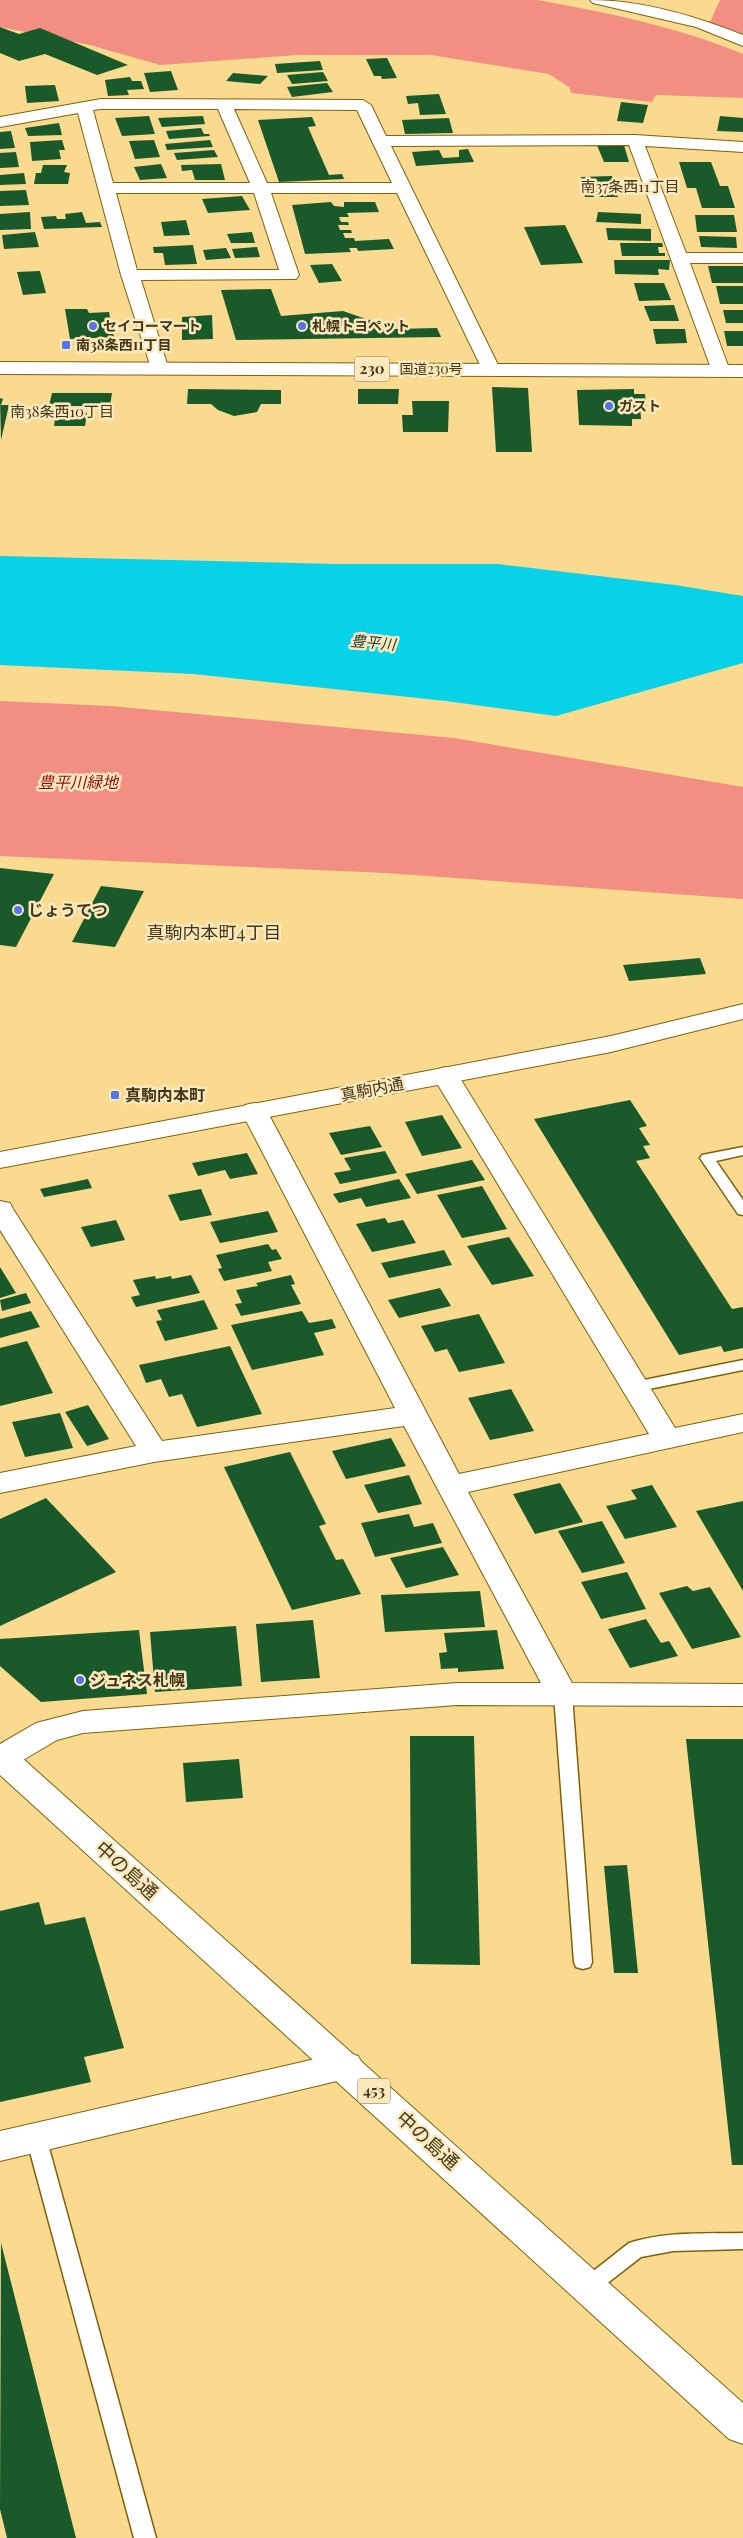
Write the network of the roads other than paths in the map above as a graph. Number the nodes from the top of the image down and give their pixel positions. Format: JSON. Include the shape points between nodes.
{"nodes":[{"id":1,"x":598,"y":0,"type":"edge"},
{"id":2,"x":743,"y":41,"type":"edge"},
{"id":3,"x":224,"y":105,"type":"junction"},
{"id":4,"x":84,"y":107,"type":"junction"},
{"id":5,"x":0,"y":122,"type":"edge"},
{"id":6,"x":635,"y":140,"type":"junction"},
{"id":7,"x":382,"y":141,"type":"junction"},
{"id":8,"x":743,"y":147,"type":"edge"},
{"id":9,"x":260,"y":187,"type":"junction"},
{"id":10,"x":107,"y":188,"type":"junction"},
{"id":11,"x":405,"y":188,"type":"junction"},
{"id":12,"x":680,"y":258,"type":"junction"},
{"id":13,"x":743,"y":258,"type":"edge"},
{"id":14,"x":130,"y":276,"type":"junction"},
{"id":15,"x":0,"y":368,"type":"edge"},
{"id":16,"x":159,"y":368,"type":"junction"},
{"id":17,"x":491,"y":369,"type":"junction"},
{"id":18,"x":721,"y":370,"type":"junction"},
{"id":19,"x":743,"y":371,"type":"edge"},
{"id":20,"x":743,"y":1011,"type":"edge"},
{"id":21,"x":446,"y":1075,"type":"junction"},
{"id":22,"x":254,"y":1112,"type":"junction"},
{"id":23,"x":743,"y":1151,"type":"edge"},
{"id":24,"x":0,"y":1160,"type":"edge"},
{"id":25,"x":0,"y":1209,"type":"edge"},
{"id":26,"x":743,"y":1211,"type":"edge"},
{"id":27,"x":743,"y":1365,"type":"edge"},
{"id":28,"x":634,"y":1387,"type":"junction"},
{"id":29,"x":413,"y":1415,"type":"junction"},
{"id":30,"x":743,"y":1423,"type":"edge"},
{"id":31,"x":666,"y":1438,"type":"junction"},
{"id":32,"x":154,"y":1452,"type":"junction"},
{"id":33,"x":0,"y":1483,"type":"edge"},
{"id":34,"x":450,"y":1486,"type":"junction"},
{"id":35,"x":562,"y":1695,"type":"junction"},
{"id":36,"x":743,"y":1695,"type":"edge"},
{"id":37,"x":1,"y":1757,"type":"edge"},
{"id":38,"x":583,"y":1962,"type":"dead end"},
{"id":39,"x":346,"y":2066,"type":"junction"},
{"id":40,"x":36,"y":2137,"type":"junction"},
{"id":41,"x":0,"y":2146,"type":"edge"},
{"id":42,"x":743,"y":2241,"type":"edge"},
{"id":43,"x":589,"y":2286,"type":"junction"},
{"id":44,"x":743,"y":2427,"type":"edge"},
{"id":45,"x":145,"y":2538,"type":"edge"}],
"edges":[{"from":1,"to":2,"type":"main road","via":[[701,24]]},
{"from":3,"to":4,"type":"main road","via":[[102,104]]},
{"from":3,"to":7,"type":"main road","via":[[363,105]]},
{"from":3,"to":9,"type":"main road"},
{"from":4,"to":5,"type":"main road"},
{"from":4,"to":10,"type":"main road"},
{"from":6,"to":7,"type":"main road"},
{"from":6,"to":8,"type":"main road"},
{"from":6,"to":12,"type":"main road"},
{"from":7,"to":11,"type":"main road"},
{"from":9,"to":10,"type":"main road"},
{"from":9,"to":11,"type":"main road"},
{"from":9,"to":14,"type":"main road","via":[[290,275]]},
{"from":10,"to":14,"type":"main road"},
{"from":11,"to":17,"type":"main road"},
{"from":12,"to":13,"type":"main road"},
{"from":12,"to":18,"type":"main road"},
{"from":14,"to":16,"type":"main road"},
{"from":15,"to":16,"type":"main road","name":"国道230号","number":"230"},
{"from":16,"to":17,"type":"main road","name":"国道230号","number":"230"},
{"from":17,"to":18,"type":"main road","name":"国道230号","number":"230"},
{"from":18,"to":19,"type":"main road","name":"国道230号","number":"230"},
{"from":20,"to":21,"type":"main road","name":"真駒内通","via":[[611,1044]]},
{"from":21,"to":22,"type":"main road","name":"真駒内通"},
{"from":21,"to":28,"type":"main road"},
{"from":22,"to":24,"type":"main road","name":"真駒内通"},
{"from":22,"to":29,"type":"main road"},
{"from":23,"to":26,"type":"lane","via":[[707,1158]]},
{"from":25,"to":32,"type":"main road"},
{"from":27,"to":28,"type":"lane"},
{"from":28,"to":31,"type":"main road"},
{"from":29,"to":32,"type":"main road"},
{"from":29,"to":34,"type":"main road"},
{"from":30,"to":31,"type":"main road"},
{"from":31,"to":34,"type":"main road"},
{"from":32,"to":33,"type":"main road"},
{"from":34,"to":35,"type":"main road"},
{"from":35,"to":36,"type":"main road"},
{"from":35,"to":37,"type":"main road","via":[[457,1694],[83,1722],[47,1731]]},
{"from":35,"to":38,"type":"lane"},
{"from":37,"to":39,"type":"main road","name":"中の島通","number":"453"},
{"from":39,"to":40,"type":"main road"},
{"from":39,"to":43,"type":"main road","name":"中の島通","number":"453"},
{"from":40,"to":41,"type":"main road"},
{"from":40,"to":45,"type":"lane"},
{"from":42,"to":43,"type":"lane","via":[[673,2243],[636,2250]]},
{"from":43,"to":44,"type":"main road","name":"中の島通","number":"453"}]}
